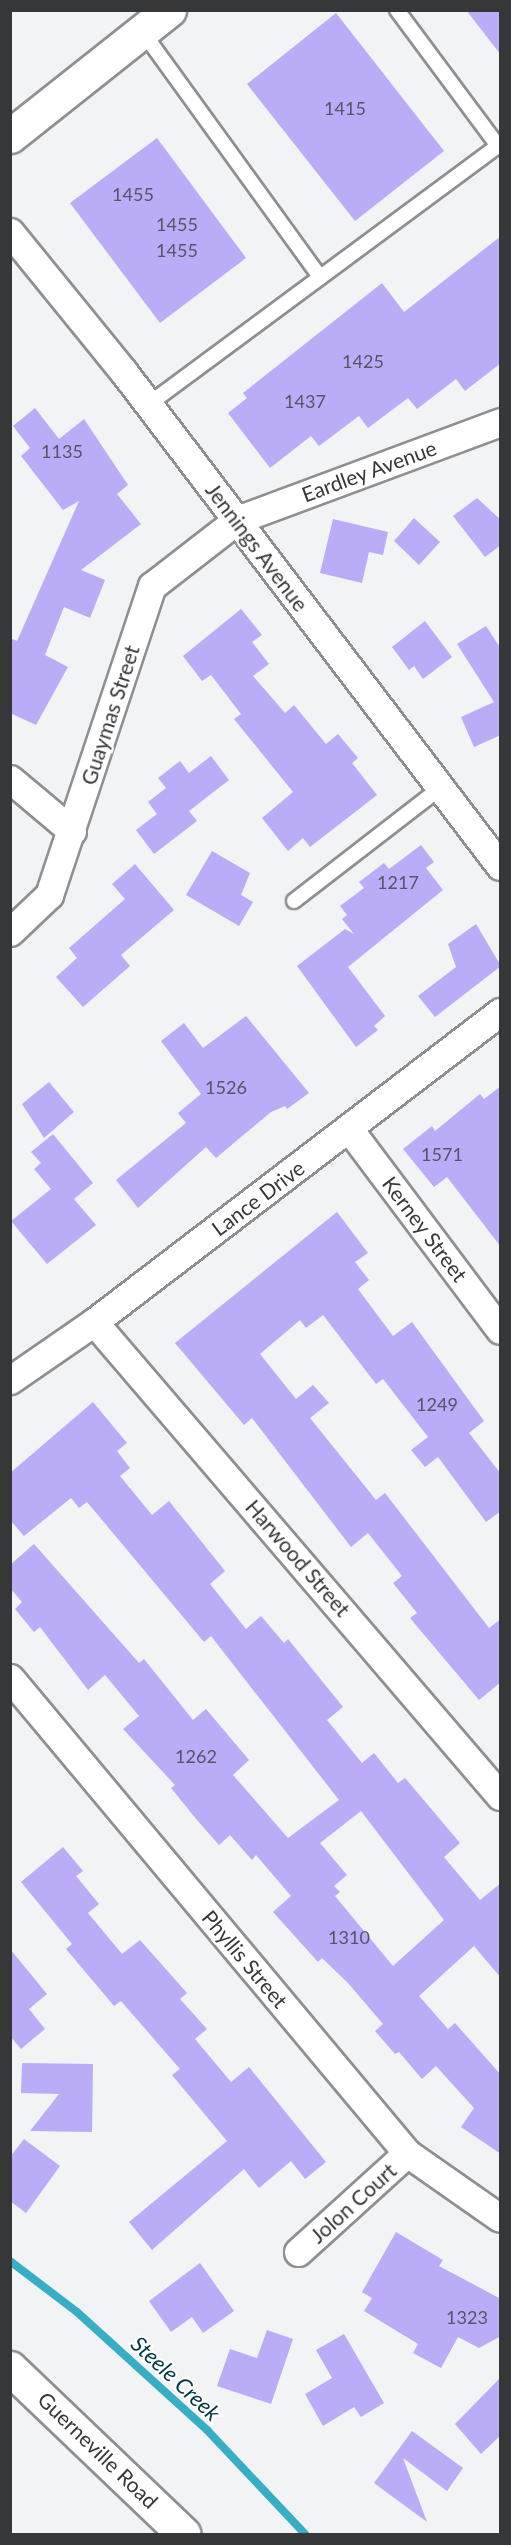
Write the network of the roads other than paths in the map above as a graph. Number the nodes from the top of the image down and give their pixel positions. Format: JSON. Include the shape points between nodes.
{"nodes":[{"id":1,"x":169,"y":10,"type":"edge"},
{"id":2,"x":397,"y":10,"type":"edge"},
{"id":3,"x":142,"y":31,"type":"junction"},
{"id":4,"x":10,"y":136,"type":"edge"},
{"id":5,"x":499,"y":145,"type":"edge"},
{"id":6,"x":10,"y":232,"type":"edge"},
{"id":7,"x":320,"y":278,"type":"junction"},
{"id":8,"x":148,"y":404,"type":"junction"},
{"id":9,"x":501,"y":422,"type":"edge"},
{"id":10,"x":237,"y":520,"type":"junction"},
{"id":11,"x":10,"y":779,"type":"edge"},
{"id":12,"x":440,"y":788,"type":"junction"},
{"id":13,"x":72,"y":831,"type":"junction"},
{"id":14,"x":501,"y":866,"type":"edge"},
{"id":15,"x":294,"y":901,"type":"dead end"},
{"id":16,"x":10,"y":932,"type":"edge"},
{"id":17,"x":501,"y":1012,"type":"edge"},
{"id":18,"x":349,"y":1129,"type":"junction"},
{"id":19,"x":94,"y":1322,"type":"junction"},
{"id":20,"x":501,"y":1330,"type":"edge"},
{"id":21,"x":10,"y":1380,"type":"edge"},
{"id":22,"x":10,"y":1678,"type":"edge"},
{"id":23,"x":495,"y":1778,"type":"edge"},
{"id":24,"x":408,"y":2153,"type":"junction"},
{"id":25,"x":501,"y":2218,"type":"edge"},
{"id":26,"x":298,"y":2253,"type":"dead end"},
{"id":27,"x":10,"y":2368,"type":"edge"},
{"id":28,"x":184,"y":2535,"type":"edge"}],
"edges":[{"from":1,"to":3,"type":"main road"},
{"from":2,"to":5,"type":"lane"},
{"from":3,"to":4,"type":"main road"},
{"from":3,"to":7,"type":"lane"},
{"from":5,"to":7,"type":"lane"},
{"from":6,"to":8,"type":"street","name":"Jennings Avenue"},
{"from":7,"to":8,"type":"lane"},
{"from":8,"to":10,"type":"street","name":"Jennings Avenue"},
{"from":9,"to":10,"type":"street","name":"Eardley Avenue"},
{"from":10,"to":12,"type":"street","name":"Jennings Avenue"},
{"from":10,"to":13,"type":"street","name":"Guaymas Street","via":[[152,586]]},
{"from":11,"to":13,"type":"street"},
{"from":12,"to":14,"type":"street","name":"Jennings Avenue"},
{"from":12,"to":15,"type":"lane"},
{"from":13,"to":16,"type":"street","name":"Guaymas Street","via":[[49,895]]},
{"from":17,"to":18,"type":"street","name":"Lance Drive"},
{"from":18,"to":19,"type":"street","name":"Lance Drive"},
{"from":18,"to":20,"type":"street","name":"Kerney Street"},
{"from":19,"to":21,"type":"street","name":"Lance Drive"},
{"from":19,"to":23,"type":"street","name":"Harwood Street"},
{"from":22,"to":24,"type":"street","name":"Phyllis Street"},
{"from":24,"to":25,"type":"street","name":"Phyllis Street"},
{"from":24,"to":26,"type":"street","name":"Jolon Court"},
{"from":27,"to":28,"type":"main road","name":"Guerneville Road"}]}
